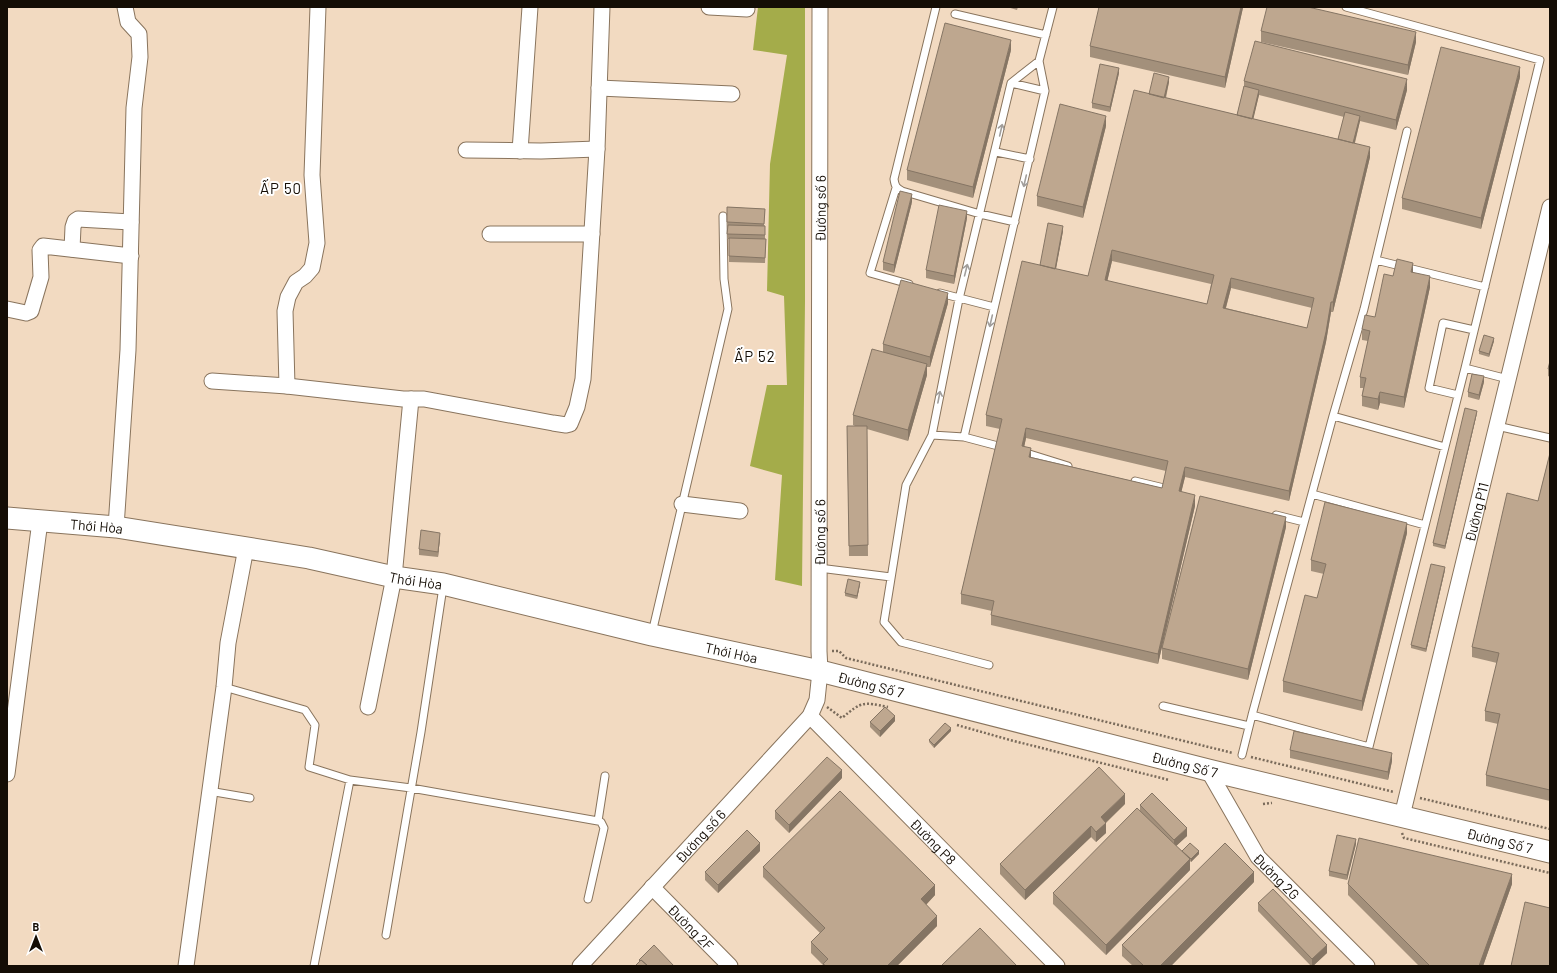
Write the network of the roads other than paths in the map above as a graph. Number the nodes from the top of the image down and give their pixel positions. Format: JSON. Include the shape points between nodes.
{"nodes":[{"id":1,"x":125,"y":7,"type":"edge"},
{"id":2,"x":318,"y":7,"type":"edge"},
{"id":3,"x":530,"y":7,"type":"edge"},
{"id":4,"x":602,"y":7,"type":"edge"},
{"id":5,"x":709,"y":7,"type":"edge"},
{"id":6,"x":820,"y":7,"type":"edge"},
{"id":7,"x":936,"y":7,"type":"edge"},
{"id":8,"x":1053,"y":7,"type":"edge"},
{"id":9,"x":1346,"y":7,"type":"edge"},
{"id":10,"x":747,"y":8,"type":"dead end"},
{"id":11,"x":955,"y":14,"type":"dead end"},
{"id":12,"x":1046,"y":35,"type":"junction"},
{"id":13,"x":1039,"y":61,"type":"junction"},
{"id":14,"x":1011,"y":83,"type":"junction"},
{"id":15,"x":599,"y":88,"type":"junction"},
{"id":16,"x":1045,"y":91,"type":"junction"},
{"id":17,"x":732,"y":94,"type":"dead end"},
{"id":18,"x":1407,"y":131,"type":"dead end"},
{"id":19,"x":597,"y":149,"type":"junction"},
{"id":20,"x":466,"y":150,"type":"dead end"},
{"id":21,"x":520,"y":151,"type":"junction"},
{"id":22,"x":996,"y":152,"type":"junction"},
{"id":23,"x":1030,"y":159,"type":"junction"},
{"id":24,"x":896,"y":188,"type":"junction"},
{"id":25,"x":1550,"y":207,"type":"edge"},
{"id":26,"x":980,"y":214,"type":"junction"},
{"id":27,"x":723,"y":216,"type":"dead end"},
{"id":28,"x":131,"y":222,"type":"junction"},
{"id":29,"x":1015,"y":222,"type":"junction"},
{"id":30,"x":490,"y":234,"type":"dead end"},
{"id":31,"x":592,"y":234,"type":"junction"},
{"id":32,"x":72,"y":249,"type":"junction"},
{"id":33,"x":131,"y":256,"type":"junction"},
{"id":34,"x":1376,"y":260,"type":"junction"},
{"id":35,"x":915,"y":286,"type":"edge"},
{"id":36,"x":1485,"y":287,"type":"junction"},
{"id":37,"x":929,"y":290,"type":"edge"},
{"id":38,"x":959,"y":298,"type":"junction"},
{"id":39,"x":994,"y":307,"type":"junction"},
{"id":40,"x":7,"y":309,"type":"edge"},
{"id":41,"x":1474,"y":330,"type":"junction"},
{"id":42,"x":1465,"y":368,"type":"junction"},
{"id":43,"x":1508,"y":379,"type":"junction"},
{"id":44,"x":212,"y":381,"type":"dead end"},
{"id":45,"x":287,"y":386,"type":"junction"},
{"id":46,"x":1458,"y":396,"type":"junction"},
{"id":47,"x":411,"y":399,"type":"junction"},
{"id":48,"x":1333,"y":416,"type":"junction"},
{"id":49,"x":1497,"y":426,"type":"junction"},
{"id":50,"x":932,"y":435,"type":"junction"},
{"id":51,"x":964,"y":437,"type":"junction"},
{"id":52,"x":1550,"y":438,"type":"edge"},
{"id":53,"x":998,"y":446,"type":"edge"},
{"id":54,"x":1445,"y":447,"type":"junction"},
{"id":55,"x":1023,"y":452,"type":"edge"},
{"id":56,"x":1073,"y":467,"type":"edge"},
{"id":57,"x":1126,"y":479,"type":"edge"},
{"id":58,"x":1164,"y":488,"type":"edge"},
{"id":59,"x":1312,"y":494,"type":"junction"},
{"id":60,"x":682,"y":504,"type":"junction"},
{"id":61,"x":740,"y":511,"type":"dead end"},
{"id":62,"x":1268,"y":513,"type":"edge"},
{"id":63,"x":7,"y":518,"type":"edge"},
{"id":64,"x":40,"y":521,"type":"junction"},
{"id":65,"x":1304,"y":522,"type":"junction"},
{"id":66,"x":1425,"y":525,"type":"junction"},
{"id":67,"x":116,"y":527,"type":"junction"},
{"id":68,"x":246,"y":548,"type":"junction"},
{"id":69,"x":819,"y":568,"type":"junction"},
{"id":70,"x":394,"y":577,"type":"junction"},
{"id":71,"x":891,"y":577,"type":"junction"},
{"id":72,"x":443,"y":584,"type":"junction"},
{"id":73,"x":652,"y":635,"type":"junction"},
{"id":74,"x":820,"y":661,"type":"junction"},
{"id":75,"x":989,"y":665,"type":"dead end"},
{"id":76,"x":224,"y":687,"type":"junction"},
{"id":77,"x":1163,"y":706,"type":"dead end"},
{"id":78,"x":368,"y":707,"type":"dead end"},
{"id":79,"x":1252,"y":714,"type":"junction"},
{"id":80,"x":810,"y":716,"type":"junction"},
{"id":81,"x":1249,"y":726,"type":"junction"},
{"id":82,"x":1242,"y":755,"type":"road end"},
{"id":83,"x":1208,"y":770,"type":"junction"},
{"id":84,"x":7,"y":774,"type":"edge"},
{"id":85,"x":605,"y":776,"type":"dead end"},
{"id":86,"x":350,"y":780,"type":"junction"},
{"id":87,"x":411,"y":788,"type":"junction"},
{"id":88,"x":209,"y":791,"type":"junction"},
{"id":89,"x":250,"y":798,"type":"dead end"},
{"id":90,"x":1402,"y":816,"type":"junction"},
{"id":91,"x":598,"y":821,"type":"junction"},
{"id":92,"x":1550,"y":852,"type":"edge"},
{"id":93,"x":652,"y":888,"type":"junction"},
{"id":94,"x":588,"y":899,"type":"dead end"},
{"id":95,"x":386,"y":935,"type":"dead end"},
{"id":96,"x":186,"y":966,"type":"edge"},
{"id":97,"x":314,"y":966,"type":"edge"},
{"id":98,"x":580,"y":966,"type":"edge"},
{"id":99,"x":730,"y":966,"type":"edge"},
{"id":100,"x":1057,"y":966,"type":"edge"},
{"id":101,"x":1368,"y":966,"type":"edge"}],
"edges":[{"from":1,"to":28,"type":"street","via":[[128,22],[139,34],[140,57],[134,108]]},
{"from":2,"to":45,"type":"street","via":[[312,175],[317,243],[312,268],[296,282],[288,297],[285,311]]},
{"from":3,"to":21,"type":"street"},
{"from":4,"to":15,"type":"street"},
{"from":5,"to":10,"type":"street"},
{"from":6,"to":69,"type":"street","name":"Đường số 6"},
{"from":7,"to":24,"type":"lane","via":[[894,178]]},
{"from":8,"to":12,"type":"lane"},
{"from":9,"to":36,"type":"lane","via":[[1540,60]]},
{"from":11,"to":12,"type":"lane"},
{"from":12,"to":13,"type":"lane"},
{"from":13,"to":14,"type":"lane"},
{"from":13,"to":16,"type":"lane"},
{"from":14,"to":16,"type":"lane"},
{"from":22,"to":14,"type":"lane","one_way":true},
{"from":15,"to":17,"type":"street"},
{"from":15,"to":19,"type":"street"},
{"from":16,"to":23,"type":"lane"},
{"from":18,"to":34,"type":"lane"},
{"from":19,"to":21,"type":"street"},
{"from":19,"to":31,"type":"street"},
{"from":20,"to":21,"type":"street"},
{"from":22,"to":23,"type":"lane"},
{"from":22,"to":26,"type":"lane"},
{"from":23,"to":29,"type":"lane","one_way":true},
{"from":24,"to":26,"type":"lane"},
{"from":24,"to":35,"type":"lane","via":[[870,273]]},
{"from":25,"to":43,"type":"street","name":"Đường P11"},
{"from":26,"to":29,"type":"lane"},
{"from":38,"to":26,"type":"lane","one_way":true},
{"from":27,"to":60,"type":"lane","via":[[724,279],[728,309]]},
{"from":28,"to":32,"type":"street","via":[[78,219],[73,227]]},
{"from":28,"to":33,"type":"street"},
{"from":29,"to":39,"type":"lane"},
{"from":30,"to":31,"type":"street"},
{"from":31,"to":47,"type":"street","via":[[583,379],[578,407],[570,424],[424,399]]},
{"from":32,"to":33,"type":"street"},
{"from":32,"to":40,"type":"street","via":[[42,246],[41,277],[32,309],[28,313]]},
{"from":33,"to":67,"type":"street","via":[[128,350]]},
{"from":34,"to":36,"type":"lane"},
{"from":34,"to":48,"type":"lane"},
{"from":36,"to":41,"type":"lane"},
{"from":37,"to":38,"type":"lane"},
{"from":38,"to":39,"type":"lane"},
{"from":50,"to":38,"type":"lane","one_way":true},
{"from":39,"to":51,"type":"lane","one_way":true},
{"from":41,"to":42,"type":"lane"},
{"from":41,"to":46,"type":"lane","via":[[1444,323],[1429,388]]},
{"from":42,"to":43,"type":"lane"},
{"from":42,"to":46,"type":"lane"},
{"from":43,"to":49,"type":"street","name":"Đường P11"},
{"from":44,"to":45,"type":"street"},
{"from":45,"to":47,"type":"street"},
{"from":46,"to":54,"type":"lane"},
{"from":47,"to":70,"type":"street"},
{"from":48,"to":54,"type":"lane"},
{"from":48,"to":59,"type":"lane"},
{"from":49,"to":52,"type":"lane"},
{"from":49,"to":90,"type":"street","name":"Đường P11"},
{"from":50,"to":51,"type":"lane"},
{"from":50,"to":71,"type":"lane","via":[[906,485]]},
{"from":51,"to":53,"type":"lane"},
{"from":54,"to":66,"type":"lane"},
{"from":55,"to":56,"type":"lane"},
{"from":57,"to":58,"type":"lane"},
{"from":59,"to":65,"type":"lane"},
{"from":59,"to":66,"type":"lane"},
{"from":60,"to":61,"type":"street"},
{"from":60,"to":73,"type":"lane"},
{"from":62,"to":65,"type":"lane"},
{"from":63,"to":64,"type":"street","name":"Thới Hòa"},
{"from":64,"to":67,"type":"street","name":"Thới Hòa"},
{"from":64,"to":84,"type":"street"},
{"from":65,"to":79,"type":"lane"},
{"from":66,"to":79,"type":"lane","via":[[1368,746]]},
{"from":67,"to":68,"type":"street","name":"Thới Hòa"},
{"from":68,"to":70,"type":"street","name":"Thới Hòa","via":[[309,558]]},
{"from":68,"to":76,"type":"street","via":[[228,643]]},
{"from":69,"to":71,"type":"lane"},
{"from":69,"to":74,"type":"street","name":"Đường số 6"},
{"from":70,"to":72,"type":"street","name":"Thới Hòa"},
{"from":70,"to":78,"type":"street"},
{"from":71,"to":75,"type":"lane","via":[[884,622],[901,642]]},
{"from":72,"to":73,"type":"street","name":"Thới Hòa"},
{"from":72,"to":87,"type":"lane"},
{"from":73,"to":74,"type":"street","name":"Thới Hòa"},
{"from":74,"to":80,"type":"street","name":"Đường số 6","via":[[817,700]]},
{"from":74,"to":83,"type":"street","name":"Đường Số 7"},
{"from":76,"to":86,"type":"lane","via":[[305,710],[315,725],[309,767]]},
{"from":76,"to":88,"type":"street"},
{"from":77,"to":81,"type":"lane"},
{"from":79,"to":81,"type":"lane"},
{"from":80,"to":93,"type":"street","name":"Đường số 6"},
{"from":80,"to":100,"type":"street","name":"Đường P8"},
{"from":81,"to":82,"type":"lane"},
{"from":83,"to":90,"type":"street","name":"Đường Số 7"},
{"from":83,"to":101,"type":"street","name":"Đường 2G","via":[[1258,857]]},
{"from":85,"to":91,"type":"lane"},
{"from":86,"to":87,"type":"lane"},
{"from":86,"to":97,"type":"lane"},
{"from":87,"to":91,"type":"lane"},
{"from":87,"to":95,"type":"lane"},
{"from":88,"to":89,"type":"lane"},
{"from":88,"to":96,"type":"street"},
{"from":90,"to":92,"type":"street","name":"Đường Số 7"},
{"from":91,"to":94,"type":"lane","via":[[604,828]]},
{"from":93,"to":98,"type":"street","name":"Đường số 6"},
{"from":93,"to":99,"type":"street","name":"Đường 2F"}]}
